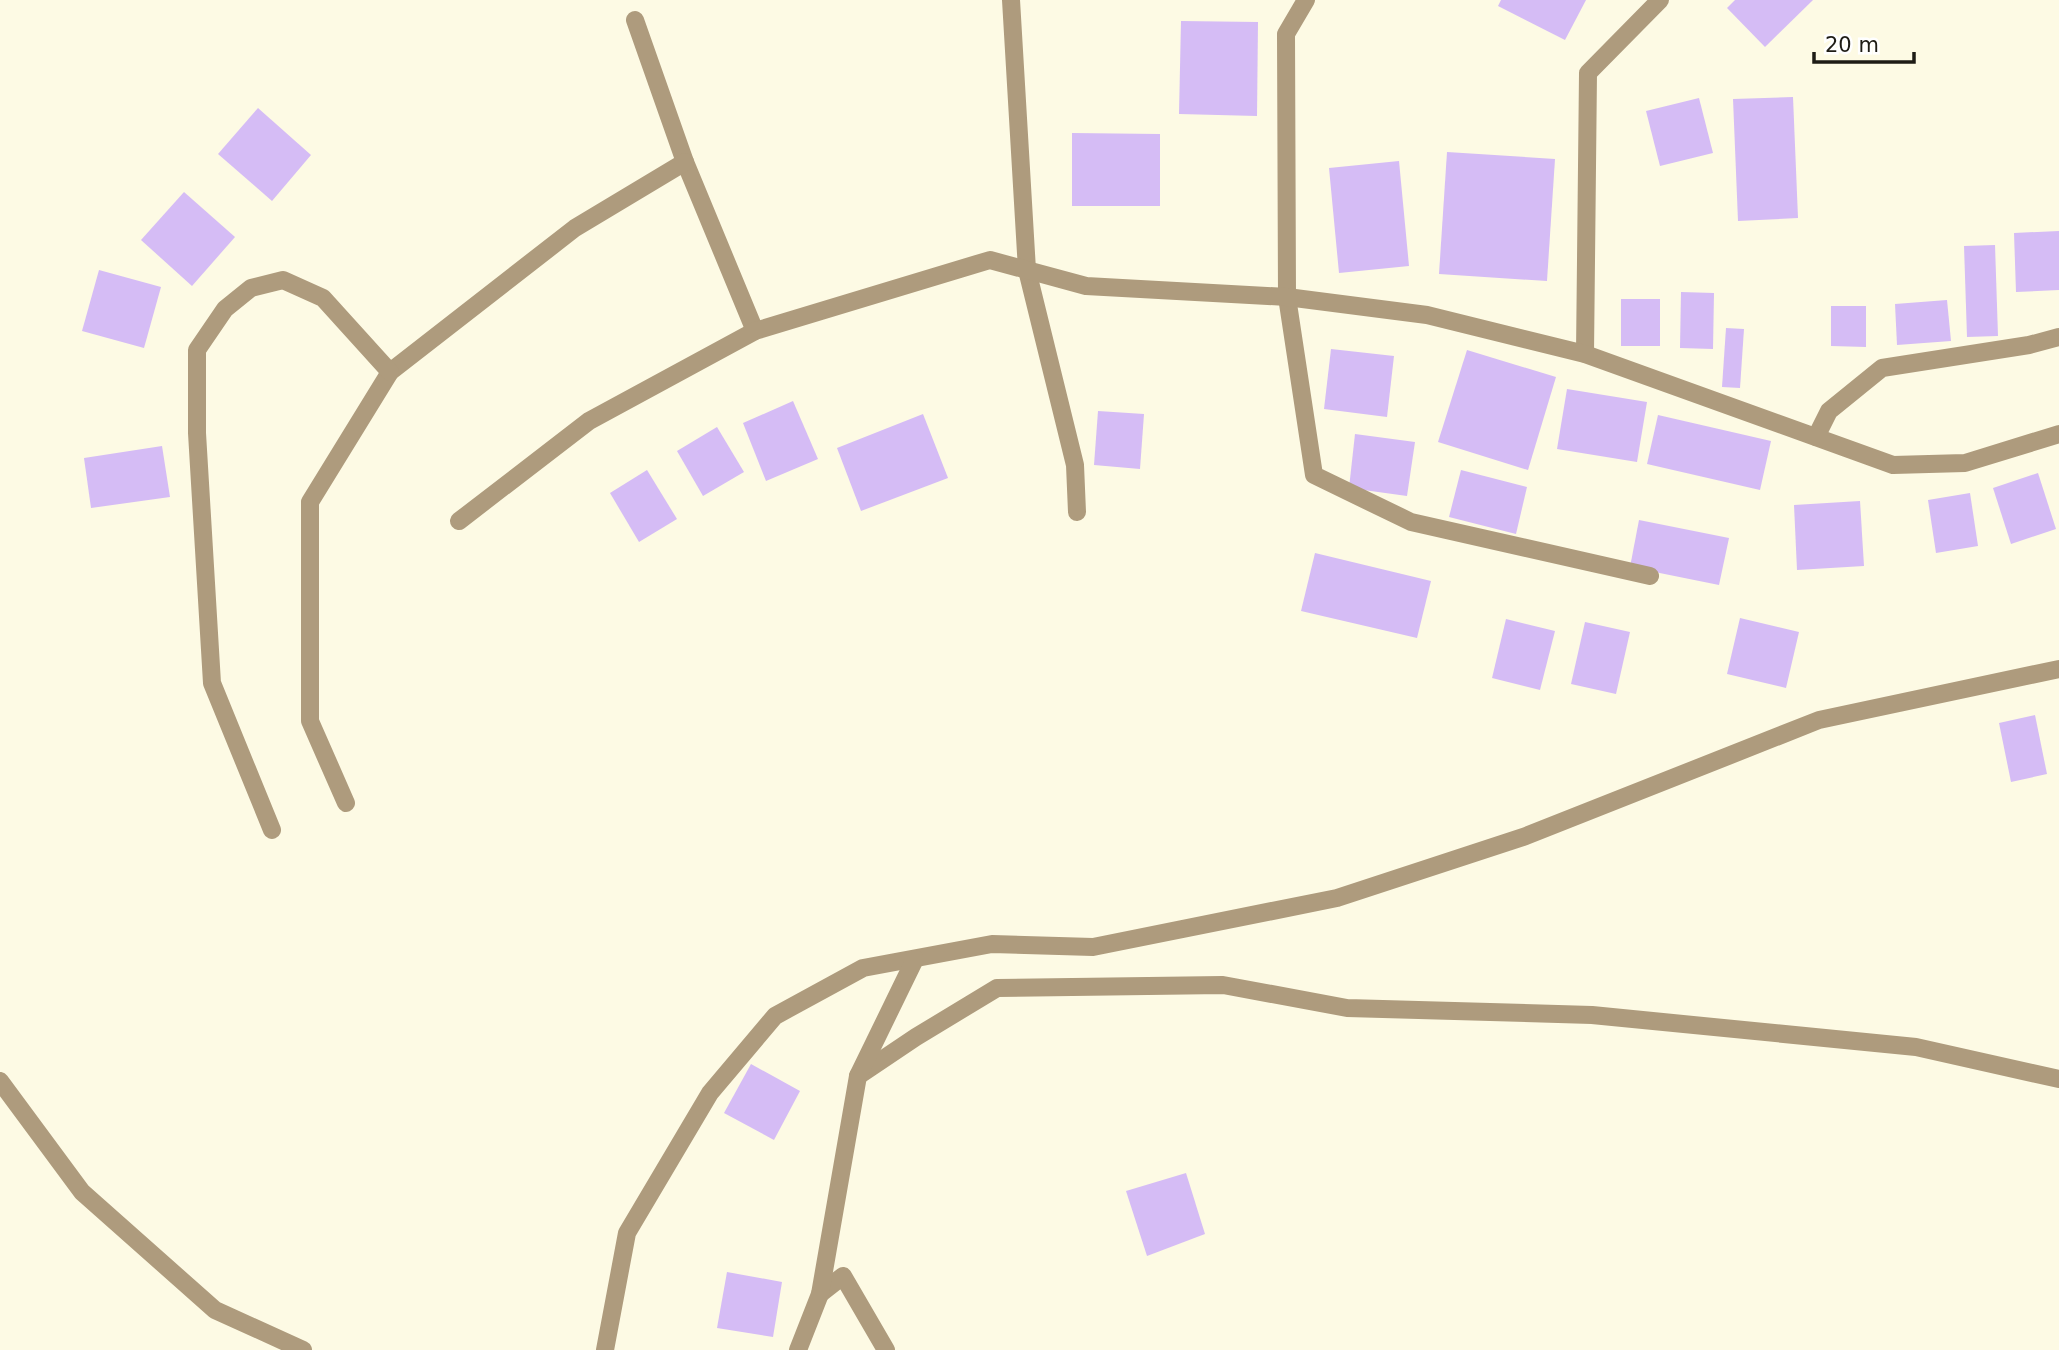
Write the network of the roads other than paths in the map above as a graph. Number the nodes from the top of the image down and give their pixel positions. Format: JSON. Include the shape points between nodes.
{"nodes":[{"id":1,"x":1011,"y":0,"type":"edge"},
{"id":2,"x":1306,"y":0,"type":"edge"},
{"id":3,"x":1660,"y":0,"type":"edge"},
{"id":4,"x":635,"y":20,"type":"dead end"},
{"id":5,"x":685,"y":162,"type":"junction"},
{"id":6,"x":1027,"y":270,"type":"junction"},
{"id":7,"x":1287,"y":298,"type":"junction"},
{"id":8,"x":755,"y":331,"type":"junction"},
{"id":9,"x":2059,"y":337,"type":"edge"},
{"id":10,"x":1585,"y":354,"type":"junction"},
{"id":11,"x":390,"y":372,"type":"junction"},
{"id":12,"x":2059,"y":434,"type":"edge"},
{"id":13,"x":1815,"y":437,"type":"junction"},
{"id":14,"x":1077,"y":512,"type":"dead end"},
{"id":15,"x":459,"y":521,"type":"dead end"},
{"id":16,"x":1650,"y":576,"type":"dead end"},
{"id":17,"x":2059,"y":669,"type":"edge"},
{"id":18,"x":346,"y":803,"type":"dead end"},
{"id":19,"x":272,"y":830,"type":"dead end"},
{"id":20,"x":915,"y":959,"type":"junction"},
{"id":21,"x":858,"y":1076,"type":"junction"},
{"id":22,"x":2059,"y":1079,"type":"edge"},
{"id":23,"x":0,"y":1081,"type":"edge"},
{"id":24,"x":820,"y":1294,"type":"junction"},
{"id":25,"x":605,"y":1349,"type":"edge"},
{"id":26,"x":303,"y":1350,"type":"edge"},
{"id":27,"x":798,"y":1350,"type":"edge"},
{"id":28,"x":886,"y":1350,"type":"edge"}],
"edges":[{"from":1,"to":6,"type":"street"},
{"from":2,"to":7,"type":"street","via":[[1286,34]]},
{"from":3,"to":10,"type":"street","via":[[1588,73]]},
{"from":4,"to":5,"type":"street"},
{"from":5,"to":8,"type":"street"},
{"from":5,"to":11,"type":"street","via":[[575,228]]},
{"from":6,"to":7,"type":"street","via":[[1086,286]]},
{"from":6,"to":8,"type":"street","via":[[989,260]]},
{"from":6,"to":14,"type":"street","via":[[1075,466]]},
{"from":7,"to":10,"type":"street","via":[[1427,315]]},
{"from":7,"to":16,"type":"street","via":[[1314,475],[1411,522]]},
{"from":8,"to":15,"type":"street","via":[[589,421]]},
{"from":9,"to":13,"type":"street","via":[[1882,368],[1829,411]]},
{"from":10,"to":13,"type":"street"},
{"from":11,"to":18,"type":"street","via":[[310,502],[310,721]]},
{"from":11,"to":19,"type":"street","via":[[323,298],[283,280],[251,288],[225,309],[197,350],[197,433],[212,683]]},
{"from":12,"to":13,"type":"street","via":[[1965,463],[1893,465]]},
{"from":17,"to":20,"type":"street","via":[[1819,720],[1526,836],[1337,898],[1093,947],[992,944]]},
{"from":20,"to":21,"type":"street"},
{"from":20,"to":25,"type":"street","via":[[863,968],[775,1016],[710,1093],[627,1233]]},
{"from":21,"to":22,"type":"street","via":[[997,988],[1223,985],[1347,1008],[1592,1015],[1916,1047]]},
{"from":21,"to":24,"type":"street"},
{"from":23,"to":26,"type":"street","via":[[82,1192],[215,1310]]},
{"from":24,"to":27,"type":"street"},
{"from":24,"to":28,"type":"street","via":[[843,1276]]}]}
